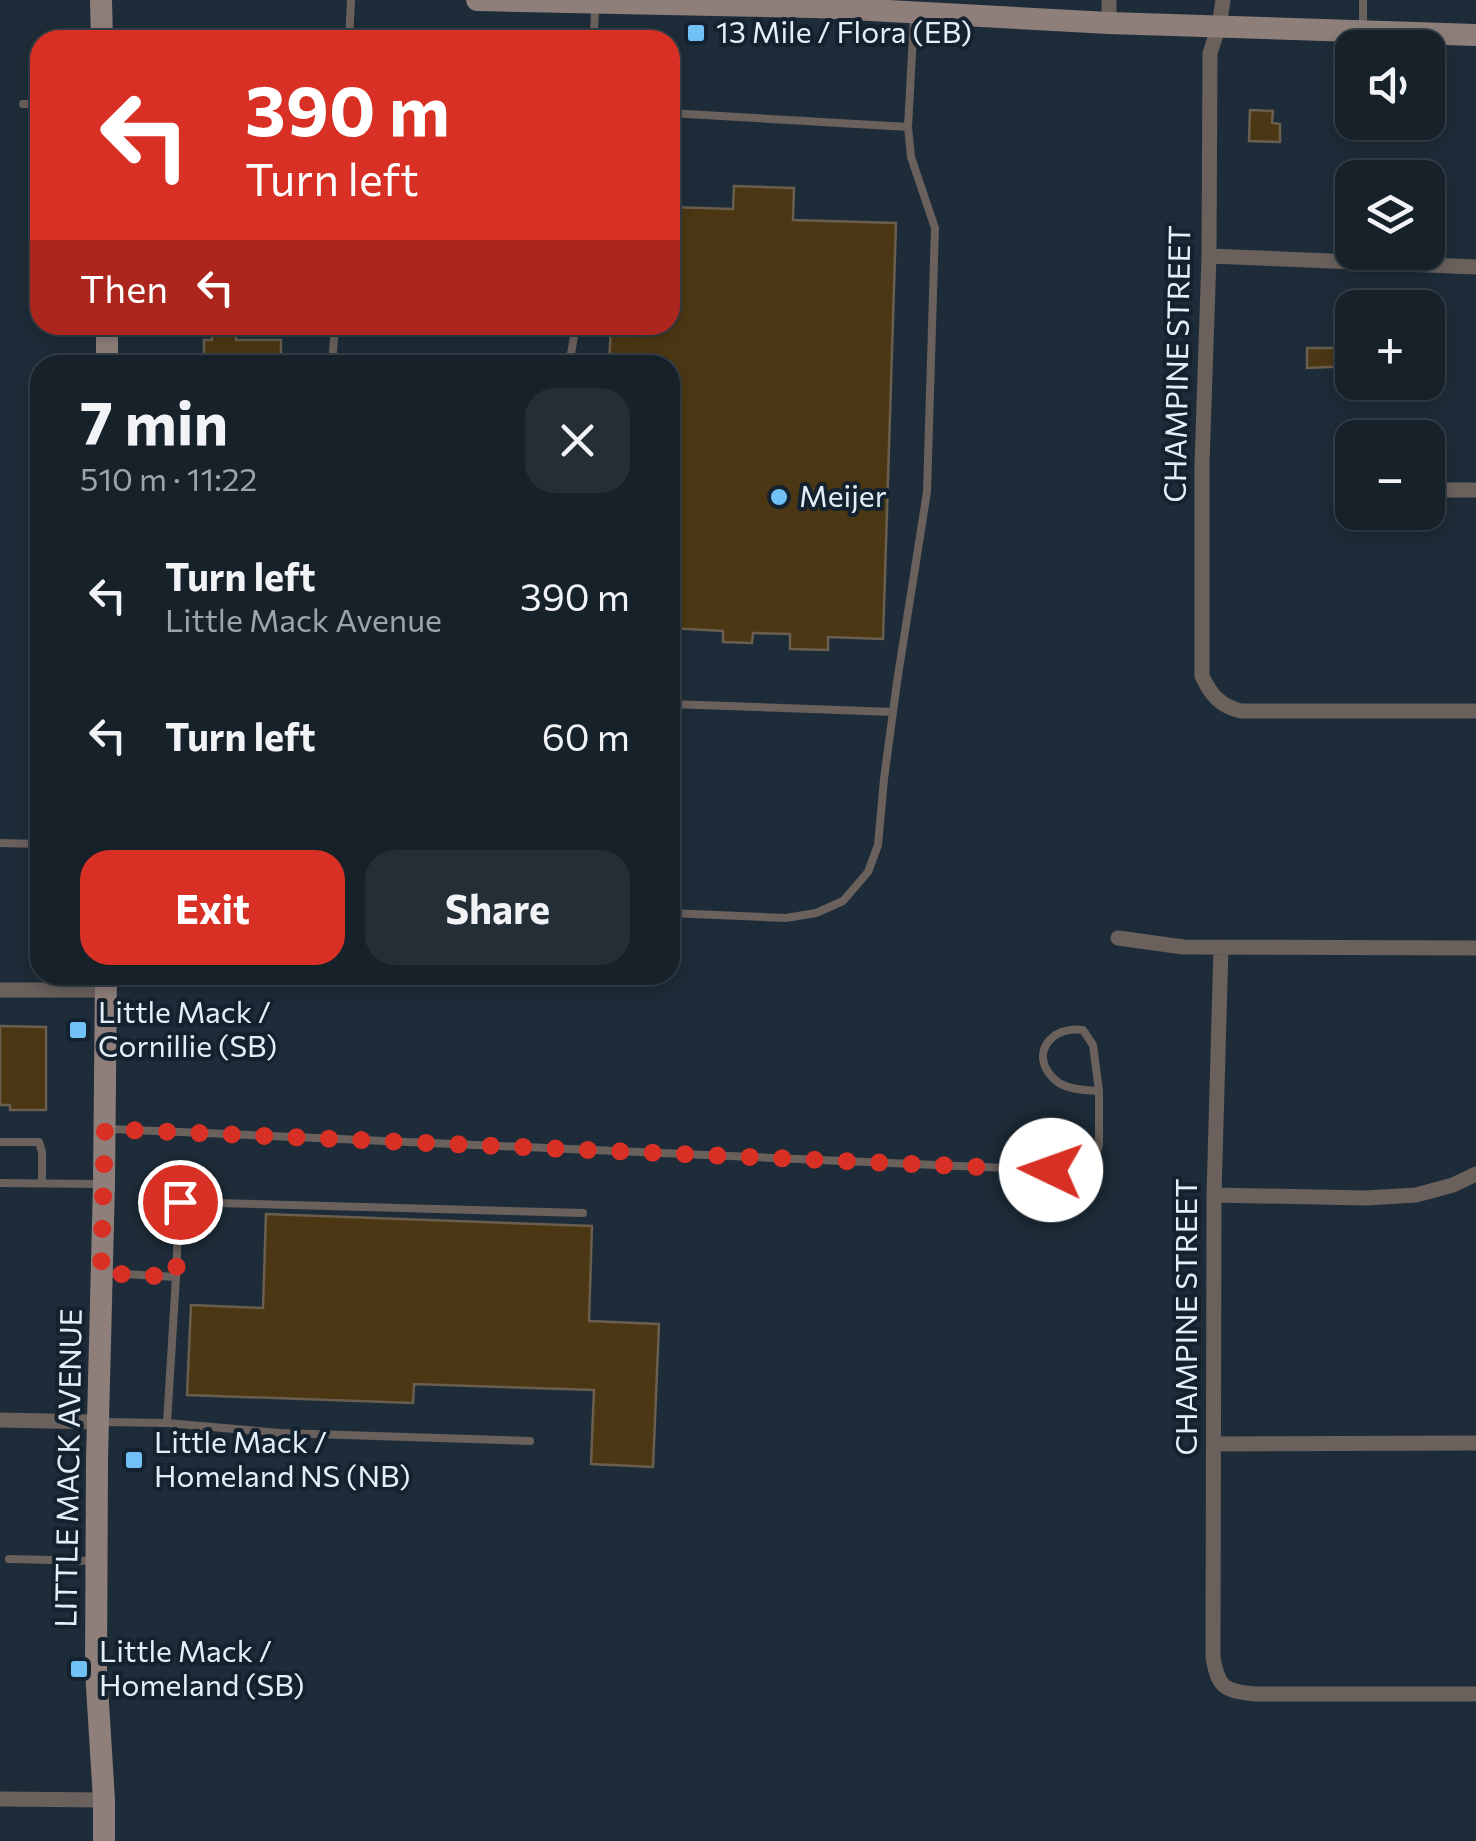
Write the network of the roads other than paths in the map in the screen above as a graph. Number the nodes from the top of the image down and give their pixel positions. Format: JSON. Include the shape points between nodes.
{"nodes":[{"id":1,"x":101,"y":0,"type":"edge"},
{"id":2,"x":351,"y":0,"type":"edge"},
{"id":3,"x":477,"y":0,"type":"edge"},
{"id":4,"x":1223,"y":0,"type":"edge"},
{"id":5,"x":1364,"y":0,"type":"edge"},
{"id":6,"x":595,"y":1,"type":"edge"},
{"id":7,"x":887,"y":5,"type":"edge"},
{"id":8,"x":914,"y":11,"type":"junction"},
{"id":9,"x":1109,"y":12,"type":"edge"},
{"id":10,"x":1219,"y":26,"type":"junction"},
{"id":11,"x":102,"y":30,"type":"edge"},
{"id":12,"x":350,"y":30,"type":"edge"},
{"id":13,"x":594,"y":30,"type":"edge"},
{"id":14,"x":1363,"y":30,"type":"joint"},
{"id":15,"x":1445,"y":34,"type":"edge"},
{"id":16,"x":1476,"y":35,"type":"edge"},
{"id":17,"x":23,"y":104,"type":"dead end"},
{"id":18,"x":30,"y":104,"type":"edge"},
{"id":19,"x":680,"y":114,"type":"edge"},
{"id":20,"x":908,"y":127,"type":"junction"},
{"id":21,"x":1208,"y":256,"type":"junction"},
{"id":22,"x":1476,"y":267,"type":"edge"},
{"id":23,"x":1445,"y":490,"type":"edge"},
{"id":24,"x":1476,"y":490,"type":"edge"},
{"id":25,"x":680,"y":704,"type":"edge"},
{"id":26,"x":1476,"y":711,"type":"edge"},
{"id":27,"x":893,"y":712,"type":"junction"},
{"id":28,"x":0,"y":843,"type":"edge"},
{"id":29,"x":30,"y":844,"type":"edge"},
{"id":30,"x":680,"y":913,"type":"edge"},
{"id":31,"x":1118,"y":938,"type":"dead end"},
{"id":32,"x":1221,"y":947,"type":"junction"},
{"id":33,"x":1476,"y":948,"type":"edge"},
{"id":34,"x":76,"y":985,"type":"edge"},
{"id":35,"x":106,"y":985,"type":"edge"},
{"id":36,"x":0,"y":990,"type":"edge"},
{"id":37,"x":1100,"y":1091,"type":"junction"},
{"id":38,"x":105,"y":1129,"type":"junction"},
{"id":39,"x":0,"y":1142,"type":"edge"},
{"id":40,"x":1476,"y":1174,"type":"edge"},
{"id":41,"x":0,"y":1183,"type":"edge"},
{"id":42,"x":42,"y":1183,"type":"junction"},
{"id":43,"x":104,"y":1184,"type":"junction"},
{"id":44,"x":1214,"y":1195,"type":"junction"},
{"id":45,"x":584,"y":1213,"type":"dead end"},
{"id":46,"x":101,"y":1273,"type":"junction"},
{"id":47,"x":176,"y":1277,"type":"junction"},
{"id":48,"x":0,"y":1420,"type":"edge"},
{"id":49,"x":97,"y":1422,"type":"junction"},
{"id":50,"x":168,"y":1423,"type":"junction"},
{"id":51,"x":530,"y":1441,"type":"dead end"},
{"id":52,"x":1476,"y":1443,"type":"edge"},
{"id":53,"x":1214,"y":1444,"type":"junction"},
{"id":54,"x":9,"y":1560,"type":"dead end"},
{"id":55,"x":97,"y":1561,"type":"junction"},
{"id":56,"x":1476,"y":1694,"type":"edge"},
{"id":57,"x":0,"y":1799,"type":"edge"},
{"id":58,"x":104,"y":1800,"type":"junction"},
{"id":59,"x":104,"y":1841,"type":"edge"}],
"edges":[{"from":1,"to":11,"type":"main road"},
{"from":2,"to":12,"type":"lane"},
{"from":3,"to":6,"type":"main road"},
{"from":4,"to":10,"type":"street","name":"CHAMPINE STREET"},
{"from":5,"to":14,"type":"lane"},
{"from":6,"to":7,"type":"main road"},
{"from":6,"to":13,"type":"lane"},
{"from":7,"to":8,"type":"main road"},
{"from":8,"to":9,"type":"main road"},
{"from":8,"to":20,"type":"lane"},
{"from":9,"to":10,"type":"main road"},
{"from":10,"to":14,"type":"main road"},
{"from":10,"to":21,"type":"street","name":"CHAMPINE STREET","via":[[1210,53]]},
{"from":15,"to":16,"type":"main road"},
{"from":17,"to":18,"type":"lane"},
{"from":19,"to":20,"type":"lane"},
{"from":20,"to":27,"type":"lane","via":[[935,228],[926,492]]},
{"from":21,"to":22,"type":"street"},
{"from":21,"to":26,"type":"street","name":"CHAMPINE STREET","via":[[1200,668],[1209,691],[1241,711]]},
{"from":23,"to":24,"type":"street"},
{"from":25,"to":27,"type":"lane"},
{"from":27,"to":30,"type":"lane","via":[[878,845],[868,872],[843,901],[786,918]]},
{"from":28,"to":29,"type":"lane"},
{"from":31,"to":32,"type":"street"},
{"from":32,"to":33,"type":"street"},
{"from":32,"to":44,"type":"street","name":"CHAMPINE STREET"},
{"from":34,"to":36,"type":"street"},
{"from":35,"to":38,"type":"main road","name":"LITTLE MACK AVENUE"},
{"from":37,"to":37,"type":"lane","via":[[1094,1045],[1083,1030],[1056,1032],[1045,1044],[1044,1062],[1054,1079]]},
{"from":37,"to":38,"type":"lane","via":[[1094,1163],[1051,1170]]},
{"from":38,"to":43,"type":"main road","name":"LITTLE MACK AVENUE"},
{"from":39,"to":42,"type":"lane","via":[[39,1142]]},
{"from":40,"to":44,"type":"street","via":[[1416,1195]]},
{"from":41,"to":42,"type":"lane"},
{"from":42,"to":43,"type":"lane"},
{"from":43,"to":46,"type":"main road","name":"LITTLE MACK AVENUE"},
{"from":44,"to":53,"type":"street","name":"CHAMPINE STREET"},
{"from":45,"to":47,"type":"lane","via":[[180,1202]]},
{"from":46,"to":47,"type":"lane"},
{"from":46,"to":49,"type":"main road","name":"LITTLE MACK AVENUE"},
{"from":47,"to":50,"type":"lane"},
{"from":48,"to":49,"type":"street"},
{"from":49,"to":50,"type":"lane"},
{"from":49,"to":55,"type":"main road","name":"LITTLE MACK AVENUE"},
{"from":50,"to":51,"type":"lane"},
{"from":52,"to":53,"type":"street"},
{"from":53,"to":56,"type":"street","name":"CHAMPINE STREET","via":[[1213,1657],[1221,1685],[1255,1694]]},
{"from":54,"to":55,"type":"lane"},
{"from":55,"to":58,"type":"main road","name":"LITTLE MACK AVENUE"},
{"from":57,"to":58,"type":"street"},
{"from":58,"to":59,"type":"main road","name":"LITTLE MACK AVENUE"}]}
